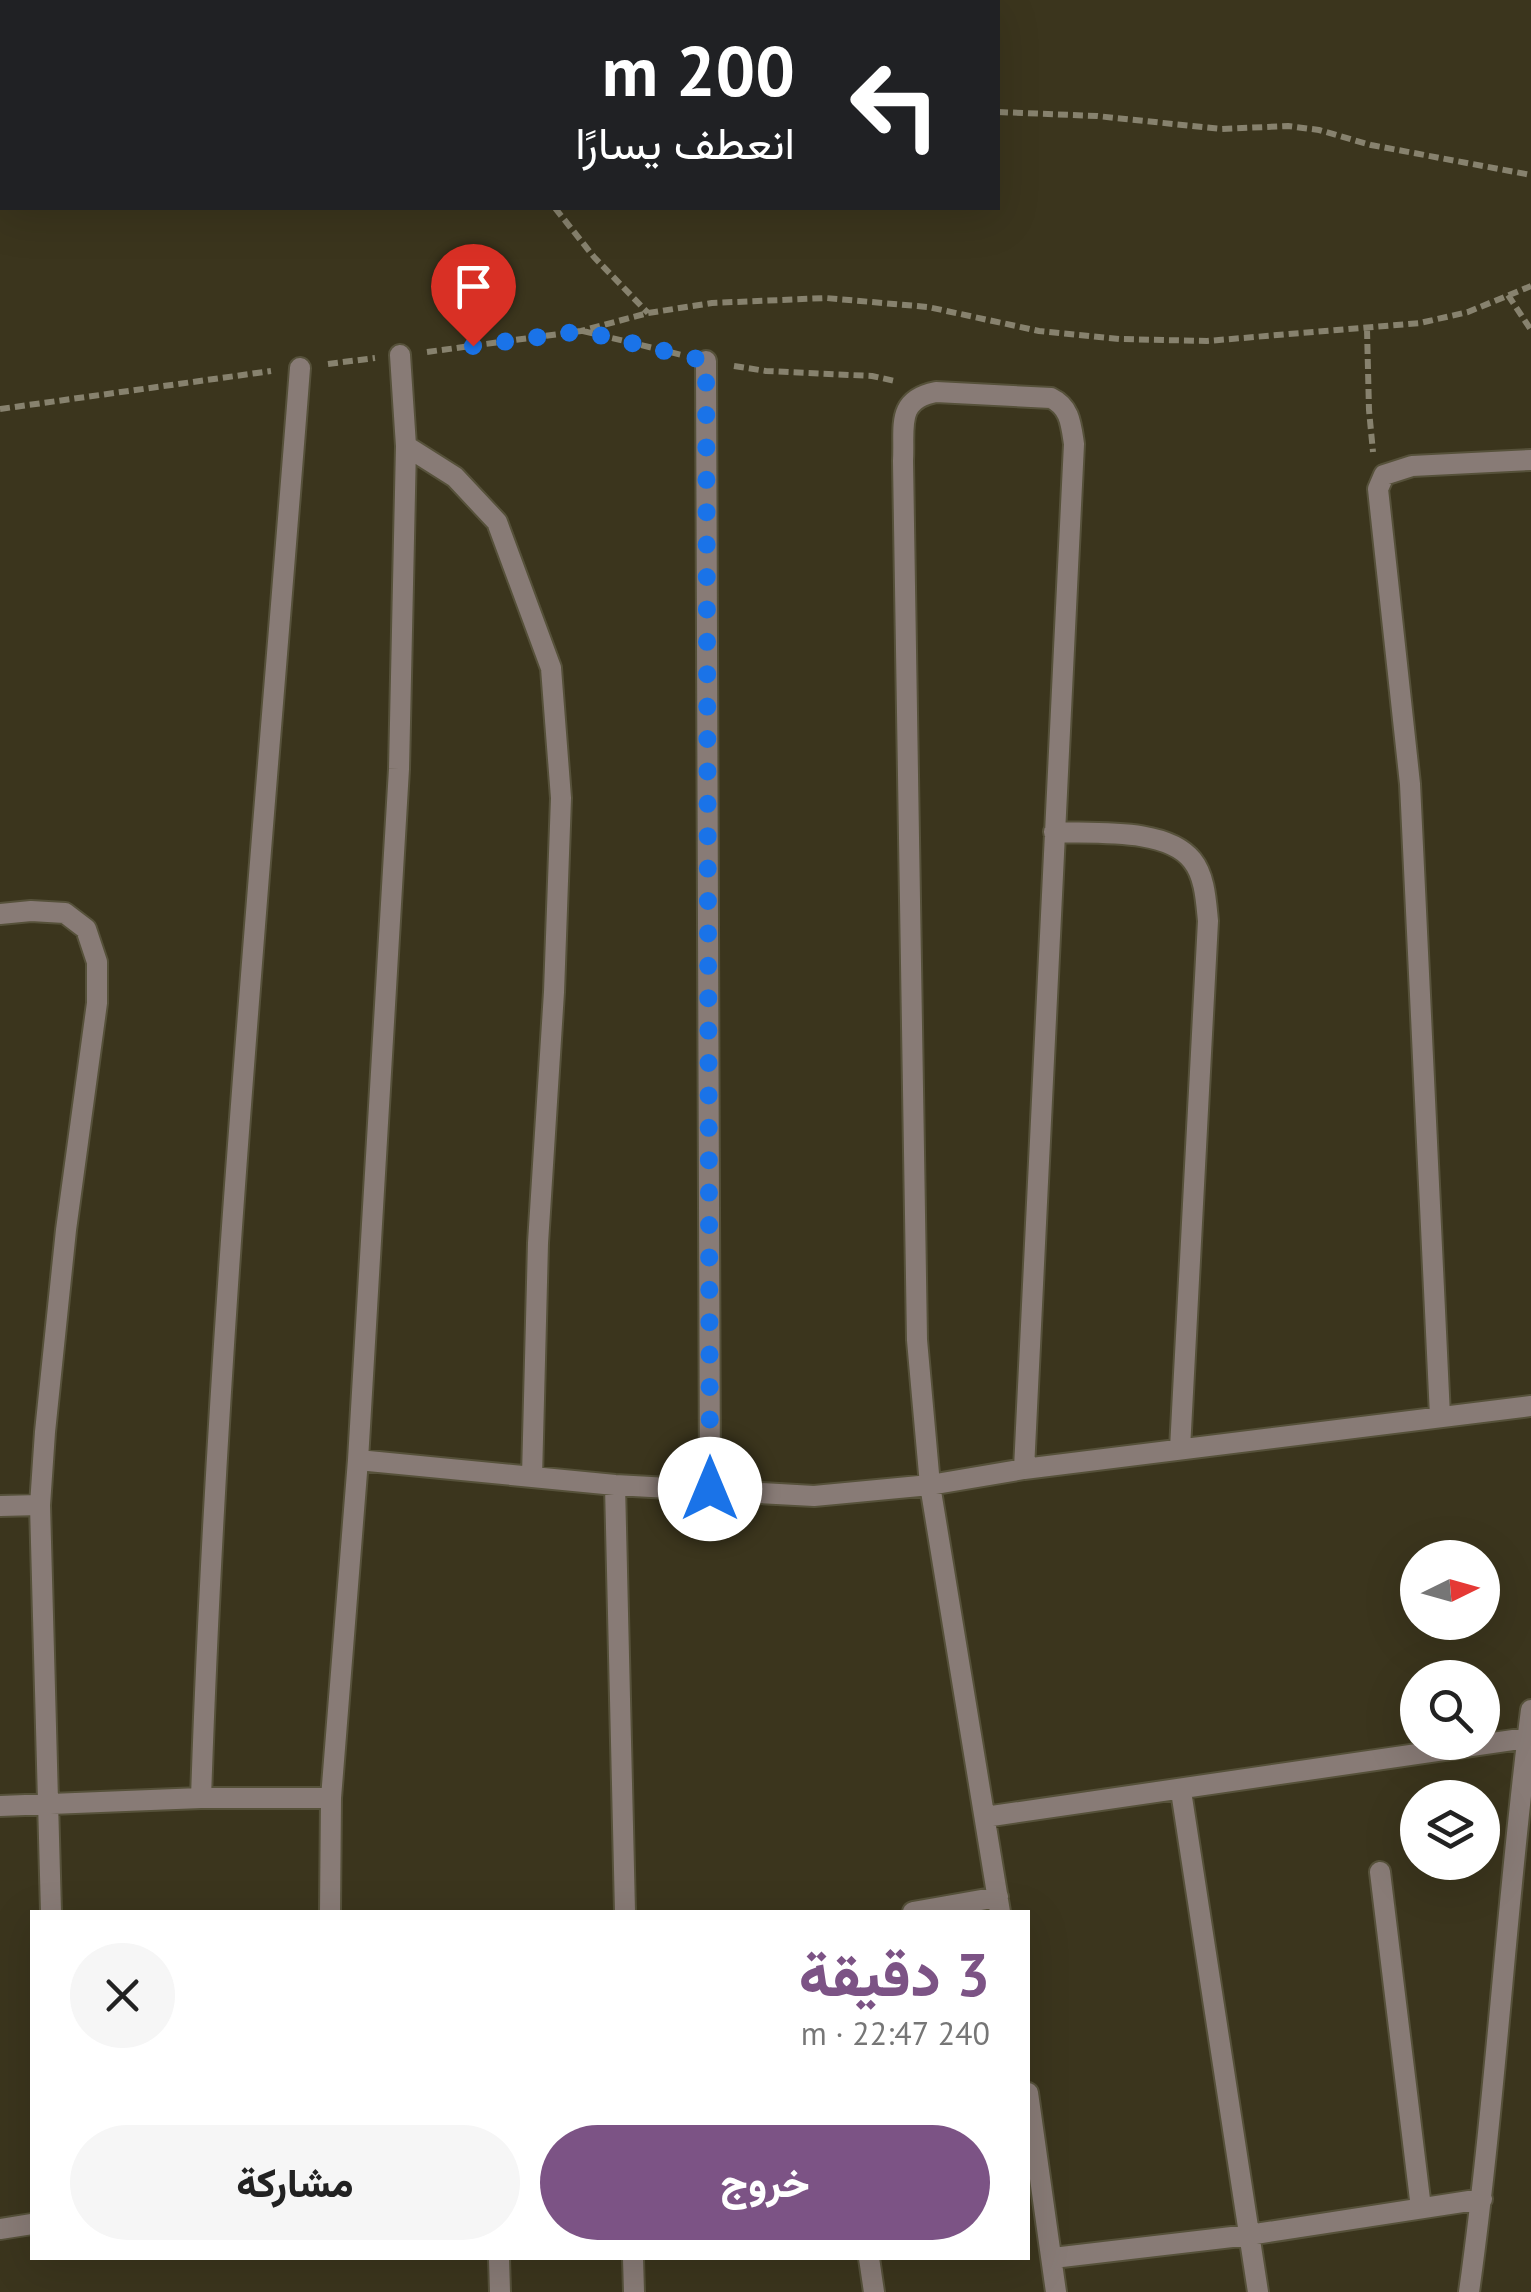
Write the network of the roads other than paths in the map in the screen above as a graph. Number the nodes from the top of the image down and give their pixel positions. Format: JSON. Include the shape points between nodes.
{"nodes":[{"id":1,"x":400,"y":355,"type":"road end"},
{"id":2,"x":706,"y":361,"type":"road end"},
{"id":3,"x":300,"y":368,"type":"road end"},
{"id":4,"x":406,"y":446,"type":"junction"},
{"id":5,"x":1531,"y":460,"type":"edge"},
{"id":6,"x":1054,"y":832,"type":"junction"},
{"id":7,"x":0,"y":914,"type":"edge"},
{"id":8,"x":1531,"y":1406,"type":"edge"},
{"id":9,"x":1440,"y":1416,"type":"junction"},
{"id":10,"x":1180,"y":1449,"type":"junction"},
{"id":11,"x":358,"y":1460,"type":"junction"},
{"id":12,"x":1024,"y":1469,"type":"junction"},
{"id":13,"x":532,"y":1478,"type":"junction"},
{"id":14,"x":615,"y":1485,"type":"junction"},
{"id":15,"x":930,"y":1485,"type":"junction"},
{"id":16,"x":710,"y":1489,"type":"junction"},
{"id":17,"x":40,"y":1505,"type":"junction"},
{"id":18,"x":0,"y":1506,"type":"edge"},
{"id":19,"x":1531,"y":1710,"type":"edge"},
{"id":20,"x":1528,"y":1738,"type":"junction"},
{"id":21,"x":1525,"y":1790,"type":"edge"},
{"id":22,"x":1182,"y":1791,"type":"junction"},
{"id":23,"x":201,"y":1798,"type":"junction"},
{"id":24,"x":331,"y":1798,"type":"junction"},
{"id":25,"x":50,"y":1803,"type":"junction"},
{"id":26,"x":0,"y":1806,"type":"edge"},
{"id":27,"x":985,"y":1817,"type":"junction"},
{"id":28,"x":1380,"y":1872,"type":"dead end"},
{"id":29,"x":999,"y":1904,"type":"edge"},
{"id":30,"x":51,"y":1910,"type":"edge"},
{"id":31,"x":330,"y":1910,"type":"edge"},
{"id":32,"x":625,"y":1910,"type":"edge"},
{"id":33,"x":934,"y":1910,"type":"edge"},
{"id":34,"x":1030,"y":2107,"type":"edge"},
{"id":35,"x":1482,"y":2199,"type":"junction"},
{"id":36,"x":1422,"y":2208,"type":"junction"},
{"id":37,"x":30,"y":2224,"type":"edge"},
{"id":38,"x":0,"y":2229,"type":"edge"},
{"id":39,"x":1249,"y":2234,"type":"junction"},
{"id":40,"x":1052,"y":2258,"type":"junction"},
{"id":41,"x":499,"y":2260,"type":"edge"},
{"id":42,"x":633,"y":2260,"type":"edge"},
{"id":43,"x":870,"y":2260,"type":"edge"},
{"id":44,"x":500,"y":2292,"type":"edge"},
{"id":45,"x":634,"y":2292,"type":"edge"},
{"id":46,"x":874,"y":2292,"type":"edge"},
{"id":47,"x":1056,"y":2292,"type":"edge"},
{"id":48,"x":1258,"y":2292,"type":"edge"},
{"id":49,"x":1469,"y":2292,"type":"edge"}],
"edges":[{"from":1,"to":4,"type":"street"},
{"from":2,"to":16,"type":"street"},
{"from":3,"to":23,"type":"street","via":[[228,1272]]},
{"from":4,"to":11,"type":"street","via":[[400,769]]},
{"from":4,"to":13,"type":"street","via":[[455,477],[497,522],[551,668],[561,798]]},
{"from":5,"to":9,"type":"street","via":[[1412,466],[1384,476],[1378,488],[1410,784]]},
{"from":6,"to":10,"type":"street","via":[[1151,837],[1192,860],[1204,886],[1208,921]]},
{"from":6,"to":12,"type":"street"},
{"from":6,"to":15,"type":"street","via":[[1071,421],[1051,398],[918,396],[906,412],[903,462],[917,1340]]},
{"from":7,"to":17,"type":"street","via":[[65,913],[86,929],[97,962]]},
{"from":8,"to":9,"type":"street"},
{"from":9,"to":10,"type":"street"},
{"from":10,"to":12,"type":"street"},
{"from":11,"to":13,"type":"street"},
{"from":11,"to":24,"type":"street"},
{"from":12,"to":15,"type":"street"},
{"from":13,"to":14,"type":"street"},
{"from":14,"to":16,"type":"street"},
{"from":14,"to":32,"type":"street"},
{"from":15,"to":16,"type":"street","via":[[814,1496]]},
{"from":15,"to":27,"type":"street"},
{"from":17,"to":18,"type":"street"},
{"from":17,"to":25,"type":"street"},
{"from":19,"to":20,"type":"street"},
{"from":20,"to":21,"type":"street"},
{"from":20,"to":22,"type":"street"},
{"from":21,"to":35,"type":"street"},
{"from":22,"to":27,"type":"street"},
{"from":22,"to":39,"type":"street"},
{"from":23,"to":24,"type":"street"},
{"from":23,"to":25,"type":"street"},
{"from":24,"to":31,"type":"street"},
{"from":25,"to":26,"type":"street"},
{"from":25,"to":30,"type":"street"},
{"from":27,"to":29,"type":"street"},
{"from":28,"to":36,"type":"street"},
{"from":29,"to":33,"type":"street"},
{"from":34,"to":40,"type":"street"},
{"from":35,"to":36,"type":"street"},
{"from":35,"to":49,"type":"street"},
{"from":36,"to":39,"type":"street"},
{"from":37,"to":38,"type":"street"},
{"from":39,"to":40,"type":"street"},
{"from":39,"to":48,"type":"street"},
{"from":40,"to":47,"type":"street"},
{"from":41,"to":44,"type":"street"},
{"from":42,"to":45,"type":"street"},
{"from":43,"to":46,"type":"street"}]}
